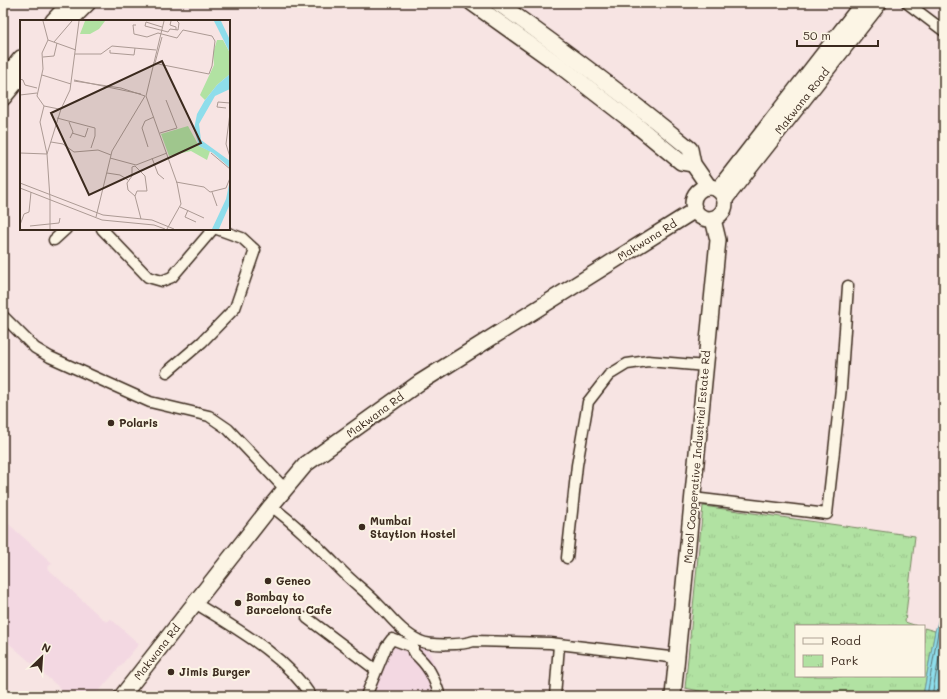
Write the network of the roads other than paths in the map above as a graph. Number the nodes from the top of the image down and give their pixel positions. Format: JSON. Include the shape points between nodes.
{"nodes":[{"id":1,"x":70,"y":3,"type":"edge"},
{"id":2,"x":88,"y":3,"type":"edge"},
{"id":3,"x":472,"y":3,"type":"edge"},
{"id":4,"x":498,"y":3,"type":"edge"},
{"id":5,"x":864,"y":3,"type":"edge"},
{"id":6,"x":879,"y":3,"type":"edge"},
{"id":7,"x":907,"y":3,"type":"edge"},
{"id":8,"x":54,"y":20,"type":"edge"},
{"id":9,"x":71,"y":20,"type":"edge"},
{"id":10,"x":944,"y":31,"type":"edge"},
{"id":11,"x":19,"y":68,"type":"edge"},
{"id":12,"x":3,"y":80,"type":"edge"},
{"id":13,"x":3,"y":98,"type":"edge"},
{"id":14,"x":787,"y":111,"type":"junction"},
{"id":15,"x":693,"y":164,"type":"junction"},
{"id":16,"x":717,"y":192,"type":"junction"},
{"id":17,"x":695,"y":210,"type":"junction"},
{"id":18,"x":713,"y":219,"type":"junction"},
{"id":19,"x":65,"y":230,"type":"edge"},
{"id":20,"x":103,"y":230,"type":"edge"},
{"id":21,"x":212,"y":230,"type":"edge"},
{"id":22,"x":220,"y":230,"type":"edge"},
{"id":23,"x":54,"y":240,"type":"dead end"},
{"id":24,"x":848,"y":286,"type":"dead end"},
{"id":25,"x":3,"y":316,"type":"edge"},
{"id":26,"x":706,"y":366,"type":"junction"},
{"id":27,"x":167,"y":372,"type":"dead end"},
{"id":28,"x":285,"y":489,"type":"junction"},
{"id":29,"x":694,"y":498,"type":"junction"},
{"id":30,"x":271,"y":506,"type":"junction"},
{"id":31,"x":568,"y":558,"type":"dead end"},
{"id":32,"x":195,"y":603,"type":"junction"},
{"id":33,"x":307,"y":618,"type":"dead end"},
{"id":34,"x":559,"y":644,"type":"junction"},
{"id":35,"x":678,"y":658,"type":"junction"},
{"id":36,"x":376,"y":670,"type":"junction"},
{"id":37,"x":122,"y":696,"type":"edge"},
{"id":38,"x":311,"y":696,"type":"edge"},
{"id":39,"x":366,"y":696,"type":"edge"},
{"id":40,"x":440,"y":696,"type":"edge"},
{"id":41,"x":555,"y":696,"type":"edge"},
{"id":42,"x":673,"y":696,"type":"edge"}],
"edges":[{"from":1,"to":8,"type":"street"},
{"from":2,"to":9,"type":"street"},
{"from":3,"to":15,"type":"street","via":[[559,65],[681,162]]},
{"from":4,"to":15,"type":"street","via":[[644,111],[690,149]]},
{"from":5,"to":14,"type":"street","name":"Makwana Road"},
{"from":6,"to":14,"type":"street","name":"Makwana Road"},
{"from":7,"to":10,"type":"street"},
{"from":11,"to":12,"type":"street"},
{"from":11,"to":13,"type":"street"},
{"from":14,"to":16,"type":"street","name":"Makwana Road"},
{"from":15,"to":16,"type":"street"},
{"from":16,"to":17,"type":"street","via":[[699,190],[693,201]]},
{"from":16,"to":18,"type":"street","via":[[725,205],[719,216]]},
{"from":17,"to":18,"type":"street","via":[[701,217]]},
{"from":17,"to":28,"type":"street","name":"Makwana Rd","via":[[419,383],[306,464]]},
{"from":18,"to":26,"type":"street","name":"Marol Cooperative Industrial Estate Rd","via":[[718,240]]},
{"from":19,"to":23,"type":"street"},
{"from":20,"to":21,"type":"street","via":[[148,277],[162,281],[172,277]]},
{"from":22,"to":27,"type":"street","via":[[242,238],[255,250],[235,308],[202,342]]},
{"from":24,"to":29,"type":"street","via":[[841,388],[827,514]]},
{"from":25,"to":28,"type":"street","via":[[35,348],[50,357],[150,402],[209,416],[228,429]]},
{"from":26,"to":29,"type":"street","name":"Marol Cooperative Industrial Estate Rd"},
{"from":26,"to":31,"type":"street","via":[[648,361],[627,364],[609,375],[588,402],[577,465]]},
{"from":28,"to":30,"type":"street","name":"Makwana Rd"},
{"from":29,"to":35,"type":"street","name":"Marol Cooperative Industrial Estate Rd"},
{"from":30,"to":32,"type":"street","name":"Makwana Rd"},
{"from":30,"to":34,"type":"street","via":[[295,524],[378,604],[394,623],[420,642]]},
{"from":32,"to":37,"type":"street","name":"Makwana Rd"},
{"from":32,"to":38,"type":"street","via":[[239,630],[281,661]]},
{"from":33,"to":36,"type":"street"},
{"from":34,"to":35,"type":"street"},
{"from":34,"to":41,"type":"street"},
{"from":35,"to":42,"type":"street","name":"Marol Cooperative Industrial Estate Rd"},
{"from":36,"to":39,"type":"street"},
{"from":36,"to":40,"type":"street","via":[[392,639],[413,647],[412,652],[425,662],[435,680]]}]}
